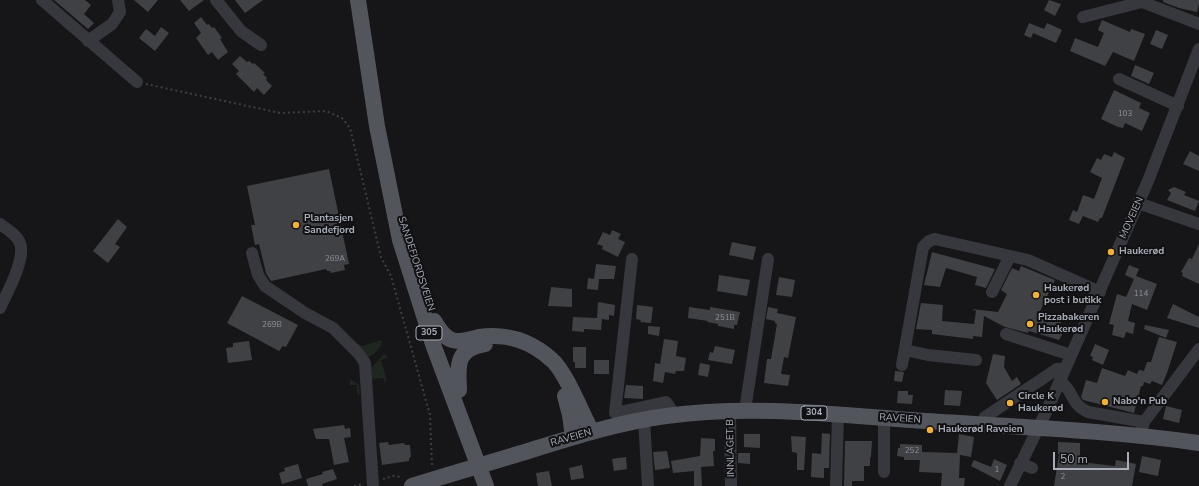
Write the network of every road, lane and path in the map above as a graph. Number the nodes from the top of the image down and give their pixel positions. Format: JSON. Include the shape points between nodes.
{"nodes":[{"id":1,"x":42,"y":0,"type":"edge"},
{"id":2,"x":118,"y":0,"type":"edge"},
{"id":3,"x":216,"y":0,"type":"edge"},
{"id":4,"x":358,"y":0,"type":"edge"},
{"id":5,"x":1083,"y":17,"type":"dead end"},
{"id":6,"x":1199,"y":24,"type":"edge"},
{"id":7,"x":88,"y":41,"type":"junction"},
{"id":8,"x":261,"y":45,"type":"dead end"},
{"id":9,"x":1199,"y":49,"type":"edge"},
{"id":10,"x":1119,"y":79,"type":"dead end"},
{"id":11,"x":137,"y":82,"type":"joint"},
{"id":12,"x":1178,"y":106,"type":"junction"},
{"id":13,"x":388,"y":176,"type":"junction"},
{"id":14,"x":1138,"y":203,"type":"junction"},
{"id":15,"x":0,"y":224,"type":"edge"},
{"id":16,"x":1199,"y":224,"type":"edge"},
{"id":17,"x":252,"y":253,"type":"dead end"},
{"id":18,"x":1010,"y":256,"type":"junction"},
{"id":19,"x":632,"y":259,"type":"dead end"},
{"id":20,"x":768,"y":260,"type":"dead end"},
{"id":21,"x":992,"y":292,"type":"dead end"},
{"id":22,"x":1100,"y":292,"type":"junction"},
{"id":23,"x":0,"y":308,"type":"edge"},
{"id":24,"x":434,"y":321,"type":"junction"},
{"id":25,"x":1006,"y":334,"type":"dead end"},
{"id":26,"x":1199,"y":349,"type":"edge"},
{"id":27,"x":905,"y":350,"type":"junction"},
{"id":28,"x":1071,"y":355,"type":"junction"},
{"id":29,"x":976,"y":360,"type":"dead end"},
{"id":30,"x":902,"y":365,"type":"dead end"},
{"id":31,"x":1065,"y":369,"type":"junction"},
{"id":32,"x":1060,"y":381,"type":"junction"},
{"id":33,"x":459,"y":390,"type":"junction"},
{"id":34,"x":737,"y":410,"type":"junction"},
{"id":35,"x":838,"y":414,"type":"junction"},
{"id":36,"x":675,"y":415,"type":"junction"},
{"id":37,"x":884,"y":418,"type":"junction"},
{"id":38,"x":644,"y":420,"type":"junction"},
{"id":39,"x":980,"y":425,"type":"junction"},
{"id":40,"x":1038,"y":427,"type":"junction"},
{"id":41,"x":1142,"y":429,"type":"junction"},
{"id":42,"x":592,"y":432,"type":"junction"},
{"id":43,"x":573,"y":437,"type":"junction"},
{"id":44,"x":1199,"y":443,"type":"edge"},
{"id":45,"x":1020,"y":463,"type":"junction"},
{"id":46,"x":1032,"y":468,"type":"dead end"},
{"id":47,"x":884,"y":472,"type":"dead end"},
{"id":48,"x":419,"y":481,"type":"edge"},
{"id":49,"x":372,"y":484,"type":"edge"},
{"id":50,"x":354,"y":486,"type":"edge"},
{"id":51,"x":486,"y":486,"type":"edge"},
{"id":52,"x":496,"y":486,"type":"edge"},
{"id":53,"x":648,"y":486,"type":"edge"},
{"id":54,"x":731,"y":486,"type":"edge"},
{"id":55,"x":836,"y":486,"type":"edge"},
{"id":56,"x":1010,"y":486,"type":"edge"}],
"edges":[{"from":1,"to":7,"type":"street"},
{"from":2,"to":7,"type":"street","via":[[120,12],[112,24]]},
{"from":3,"to":8,"type":"street","via":[[241,31]]},
{"from":4,"to":13,"type":"main road","name":"SANDEFJORDSVEIEN","number":"305","via":[[377,126]]},
{"from":5,"to":6,"type":"street","via":[[1142,2]]},
{"from":7,"to":11,"type":"street"},
{"from":9,"to":12,"type":"street","name":"MOVEIEN"},
{"from":10,"to":12,"type":"street"},
{"from":11,"to":48,"type":"path","via":[[280,113],[326,111],[342,118],[350,128],[381,257],[391,276],[430,415]]},
{"from":12,"to":14,"type":"street","name":"MOVEIEN"},
{"from":13,"to":24,"type":"main road","name":"SANDEFJORDSVEIEN","number":"305"},
{"from":13,"to":51,"type":"main road","name":"SANDEFJORDSVEIEN","number":"305","via":[[400,240],[434,347]]},
{"from":14,"to":16,"type":"street"},
{"from":14,"to":22,"type":"street","name":"MOVEIEN"},
{"from":15,"to":23,"type":"street","via":[[16,237],[22,252]]},
{"from":17,"to":49,"type":"street","via":[[258,275],[265,286],[333,328],[365,363]]},
{"from":18,"to":21,"type":"street"},
{"from":18,"to":22,"type":"street","via":[[1028,260]]},
{"from":18,"to":27,"type":"street","via":[[936,239],[929,241],[924,247]]},
{"from":19,"to":36,"type":"street","via":[[615,412],[666,402]]},
{"from":20,"to":34,"type":"street"},
{"from":22,"to":28,"type":"street","name":"MOVEIEN"},
{"from":24,"to":33,"type":"main road","name":"SANDEFJORDSVEIEN","number":"305"},
{"from":24,"to":42,"type":"main road","number":"305","via":[[445,336],[453,341],[496,336],[527,342],[538,349],[554,361],[562,372]]},
{"from":25,"to":28,"type":"street"},
{"from":26,"to":41,"type":"street"},
{"from":27,"to":29,"type":"street"},
{"from":27,"to":30,"type":"street"},
{"from":28,"to":31,"type":"street","name":"MOVEIEN"},
{"from":31,"to":32,"type":"street","name":"MOVEIEN"},
{"from":31,"to":39,"type":"street","via":[[1057,369],[985,417]]},
{"from":32,"to":40,"type":"street","name":"MOVEIEN"},
{"from":32,"to":41,"type":"street","via":[[1069,388],[1075,404],[1084,410]]},
{"from":33,"to":43,"type":"main road","number":"305","via":[[458,365],[460,357],[468,350],[497,342],[515,344],[541,359],[560,382],[570,415]]},
{"from":33,"to":52,"type":"main road","name":"SANDEFJORDSVEIEN","number":"305"},
{"from":34,"to":35,"type":"main road","name":"RAVEIEN","number":"304"},
{"from":34,"to":36,"type":"main road","name":"RAVEIEN","number":"304"},
{"from":34,"to":54,"type":"street","name":"INNLAGET B"},
{"from":35,"to":37,"type":"main road","name":"RAVEIEN","number":"304"},
{"from":35,"to":55,"type":"street"},
{"from":36,"to":38,"type":"main road","name":"RAVEIEN","number":"304"},
{"from":37,"to":39,"type":"main road","name":"RAVEIEN","number":"304"},
{"from":37,"to":47,"type":"street"},
{"from":38,"to":42,"type":"main road","name":"RAVEIEN","number":"304"},
{"from":38,"to":53,"type":"street"},
{"from":39,"to":40,"type":"main road","name":"RAVEIEN","number":"304"},
{"from":40,"to":41,"type":"main road","name":"RAVEIEN","number":"304"},
{"from":40,"to":45,"type":"street","name":"MOVEIEN"},
{"from":41,"to":44,"type":"main road","name":"RAVEIEN","number":"304"},
{"from":42,"to":43,"type":"main road","name":"RAVEIEN"},
{"from":43,"to":48,"type":"main road","name":"RAVEIEN","bridge":true,"via":[[448,475]]},
{"from":45,"to":46,"type":"street"},
{"from":45,"to":56,"type":"street","name":"MOVEIEN"},
{"from":48,"to":49,"type":"path","via":[[393,476]]},
{"from":49,"to":50,"type":"path"}]}
